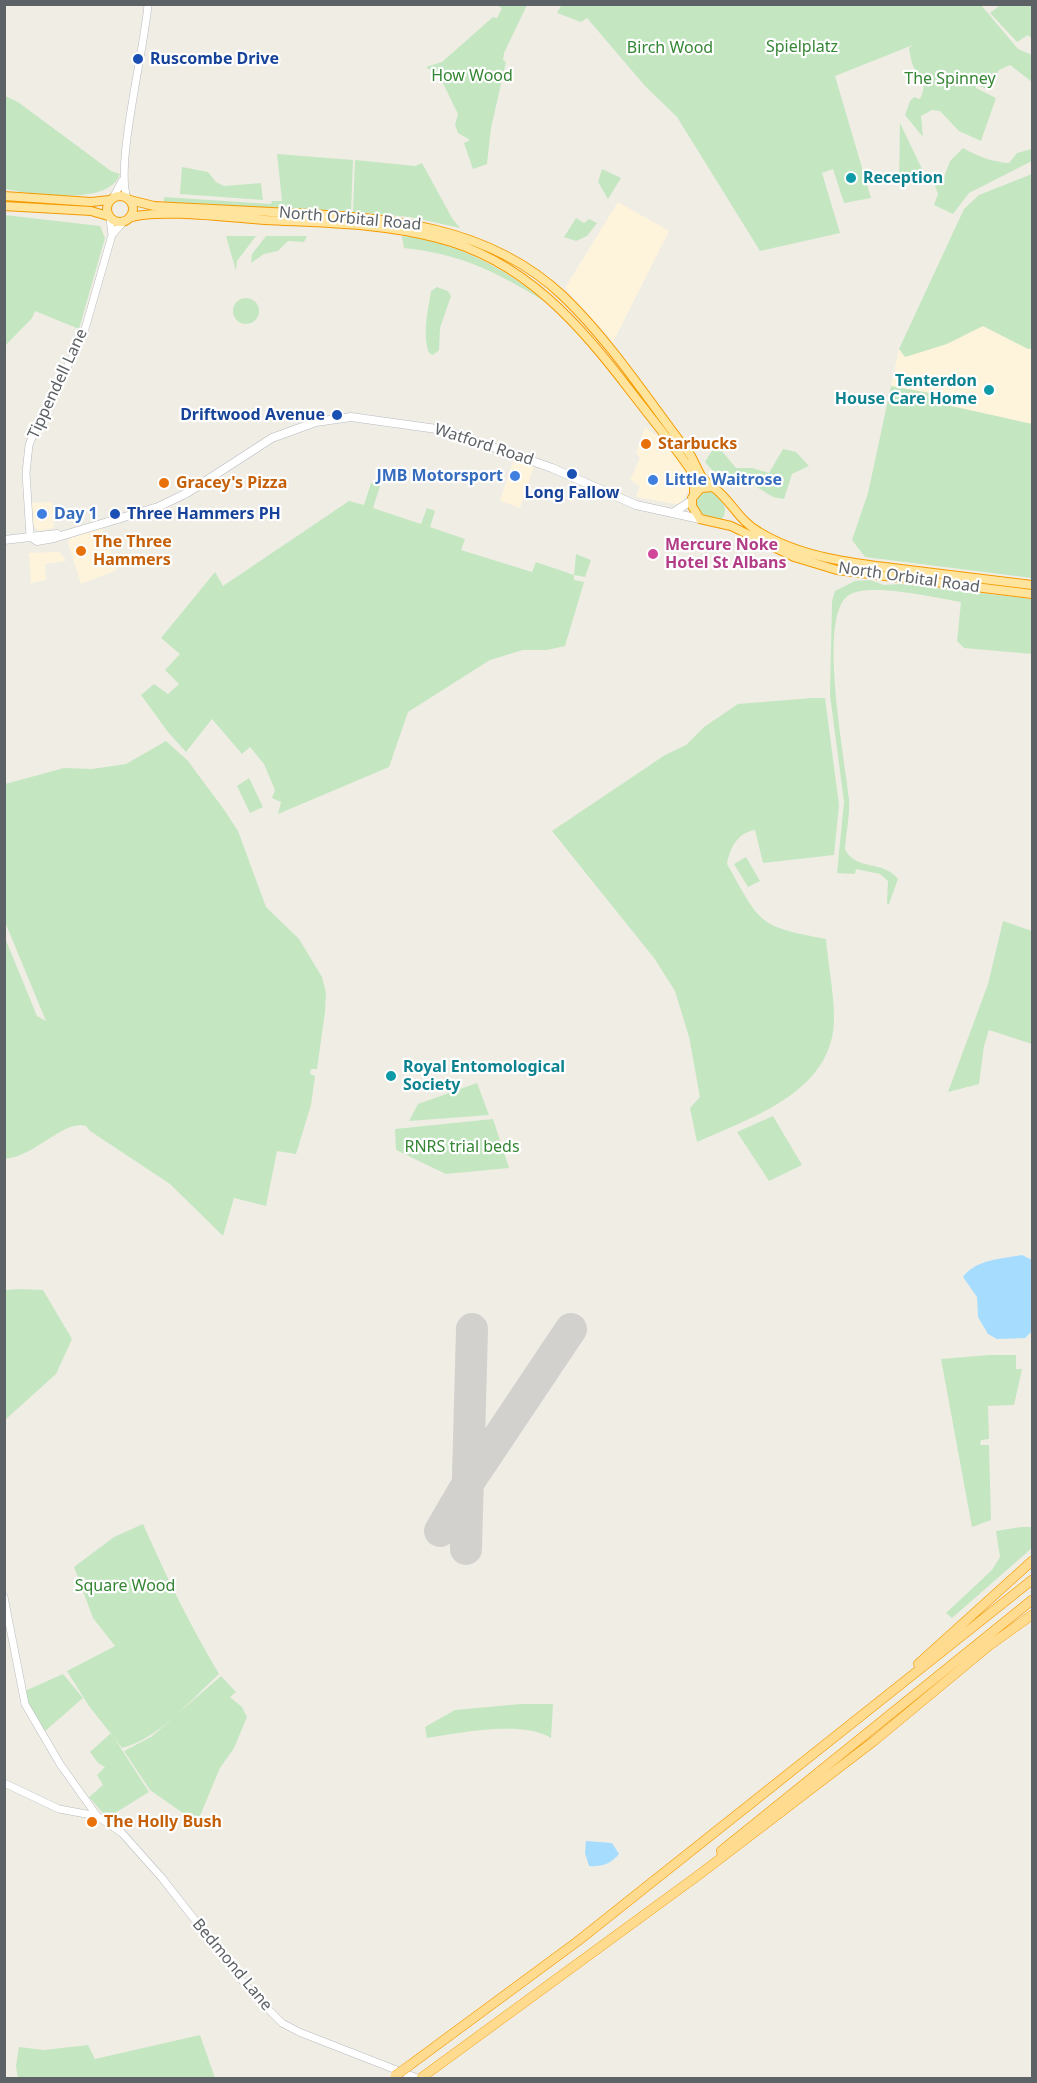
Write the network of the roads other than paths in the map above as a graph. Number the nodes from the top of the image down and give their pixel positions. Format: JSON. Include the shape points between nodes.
{"nodes":[{"id":1,"x":148,"y":4,"type":"edge"},
{"id":2,"x":124,"y":176,"type":"junction"},
{"id":3,"x":4,"y":196,"type":"edge"},
{"id":4,"x":112,"y":198,"type":"junction"},
{"id":5,"x":129,"y":199,"type":"junction"},
{"id":6,"x":4,"y":206,"type":"edge"},
{"id":7,"x":109,"y":217,"type":"junction"},
{"id":8,"x":127,"y":220,"type":"junction"},
{"id":9,"x":112,"y":235,"type":"junction"},
{"id":10,"x":561,"y":295,"type":"junction"},
{"id":11,"x":569,"y":315,"type":"junction"},
{"id":12,"x":710,"y":486,"type":"junction"},
{"id":13,"x":693,"y":498,"type":"junction"},
{"id":14,"x":730,"y":507,"type":"junction"},
{"id":15,"x":674,"y":512,"type":"junction"},
{"id":16,"x":700,"y":519,"type":"junction"},
{"id":17,"x":722,"y":524,"type":"junction"},
{"id":18,"x":30,"y":536,"type":"junction"},
{"id":19,"x":4,"y":540,"type":"edge"},
{"id":20,"x":1032,"y":585,"type":"edge"},
{"id":21,"x":1032,"y":594,"type":"edge"},
{"id":22,"x":1032,"y":1561,"type":"edge"},
{"id":23,"x":1032,"y":1580,"type":"edge"},
{"id":24,"x":4,"y":1597,"type":"edge"},
{"id":25,"x":1032,"y":1600,"type":"edge"},
{"id":26,"x":1032,"y":1616,"type":"edge"},
{"id":27,"x":837,"y":1735,"type":"junction"},
{"id":28,"x":4,"y":1783,"type":"edge"},
{"id":29,"x":97,"y":1816,"type":"junction"},
{"id":30,"x":565,"y":1972,"type":"junction"},
{"id":31,"x":393,"y":2077,"type":"edge"},
{"id":32,"x":421,"y":2078,"type":"edge"}],
"edges":[{"from":1,"to":2,"type":"street"},
{"from":2,"to":4,"type":"street"},
{"from":2,"to":5,"type":"street"},
{"from":3,"to":4,"type":"highway","via":[[91,202]]},
{"from":4,"to":5,"type":"highway"},
{"from":4,"to":7,"type":"highway","via":[[106,207]]},
{"from":5,"to":8,"type":"highway","via":[[133,211]]},
{"from":5,"to":10,"type":"highway","name":"North Orbital Road","via":[[154,206],[352,216],[412,223],[466,237],[495,250]]},
{"from":6,"to":7,"type":"highway","via":[[91,211]]},
{"from":7,"to":8,"type":"highway","via":[[117,222]]},
{"from":7,"to":9,"type":"street","name":"Tippendell Lane"},
{"from":8,"to":9,"type":"street","name":"Tippendell Lane"},
{"from":8,"to":11,"type":"highway","name":"North Orbital Road","via":[[149,215],[201,216],[404,230],[439,238],[488,257],[529,281]]},
{"from":9,"to":18,"type":"street","name":"Tippendell Lane","via":[[82,336],[32,437],[26,473]]},
{"from":10,"to":11,"type":"highway"},
{"from":10,"to":12,"type":"highway","name":"North Orbital Road","via":[[616,357]]},
{"from":11,"to":13,"type":"highway","name":"North Orbital Road","via":[[686,462],[693,474]]},
{"from":12,"to":13,"type":"highway","via":[[701,488]]},
{"from":12,"to":14,"type":"highway"},
{"from":13,"to":15,"type":"main road"},
{"from":13,"to":16,"type":"highway"},
{"from":14,"to":17,"type":"highway"},
{"from":14,"to":20,"type":"highway","name":"North Orbital Road","via":[[766,537],[815,555]]},
{"from":15,"to":16,"type":"main road","name":"Watford Road"},
{"from":15,"to":18,"type":"main road","name":"Watford Road","via":[[624,501],[552,468],[444,430],[341,418],[316,422],[272,438],[169,502],[61,536]]},
{"from":16,"to":17,"type":"highway"},
{"from":17,"to":21,"type":"highway","name":"North Orbital Road","via":[[794,557],[837,570]]},
{"from":18,"to":19,"type":"main road","name":"Watford Road"},
{"from":22,"to":27,"type":"highway"},
{"from":23,"to":27,"type":"highway"},
{"from":24,"to":29,"type":"street","via":[[25,1704],[60,1764]]},
{"from":25,"to":30,"type":"highway","via":[[781,1804]]},
{"from":26,"to":30,"type":"highway","via":[[990,1645],[809,1792]]},
{"from":27,"to":31,"type":"highway","bridge":true,"via":[[578,1941]]},
{"from":28,"to":29,"type":"street","via":[[59,1809]]},
{"from":29,"to":32,"type":"street","name":"Bedmond Lane","via":[[122,1833],[252,1993],[282,2023]]},
{"from":30,"to":32,"type":"highway"}]}
